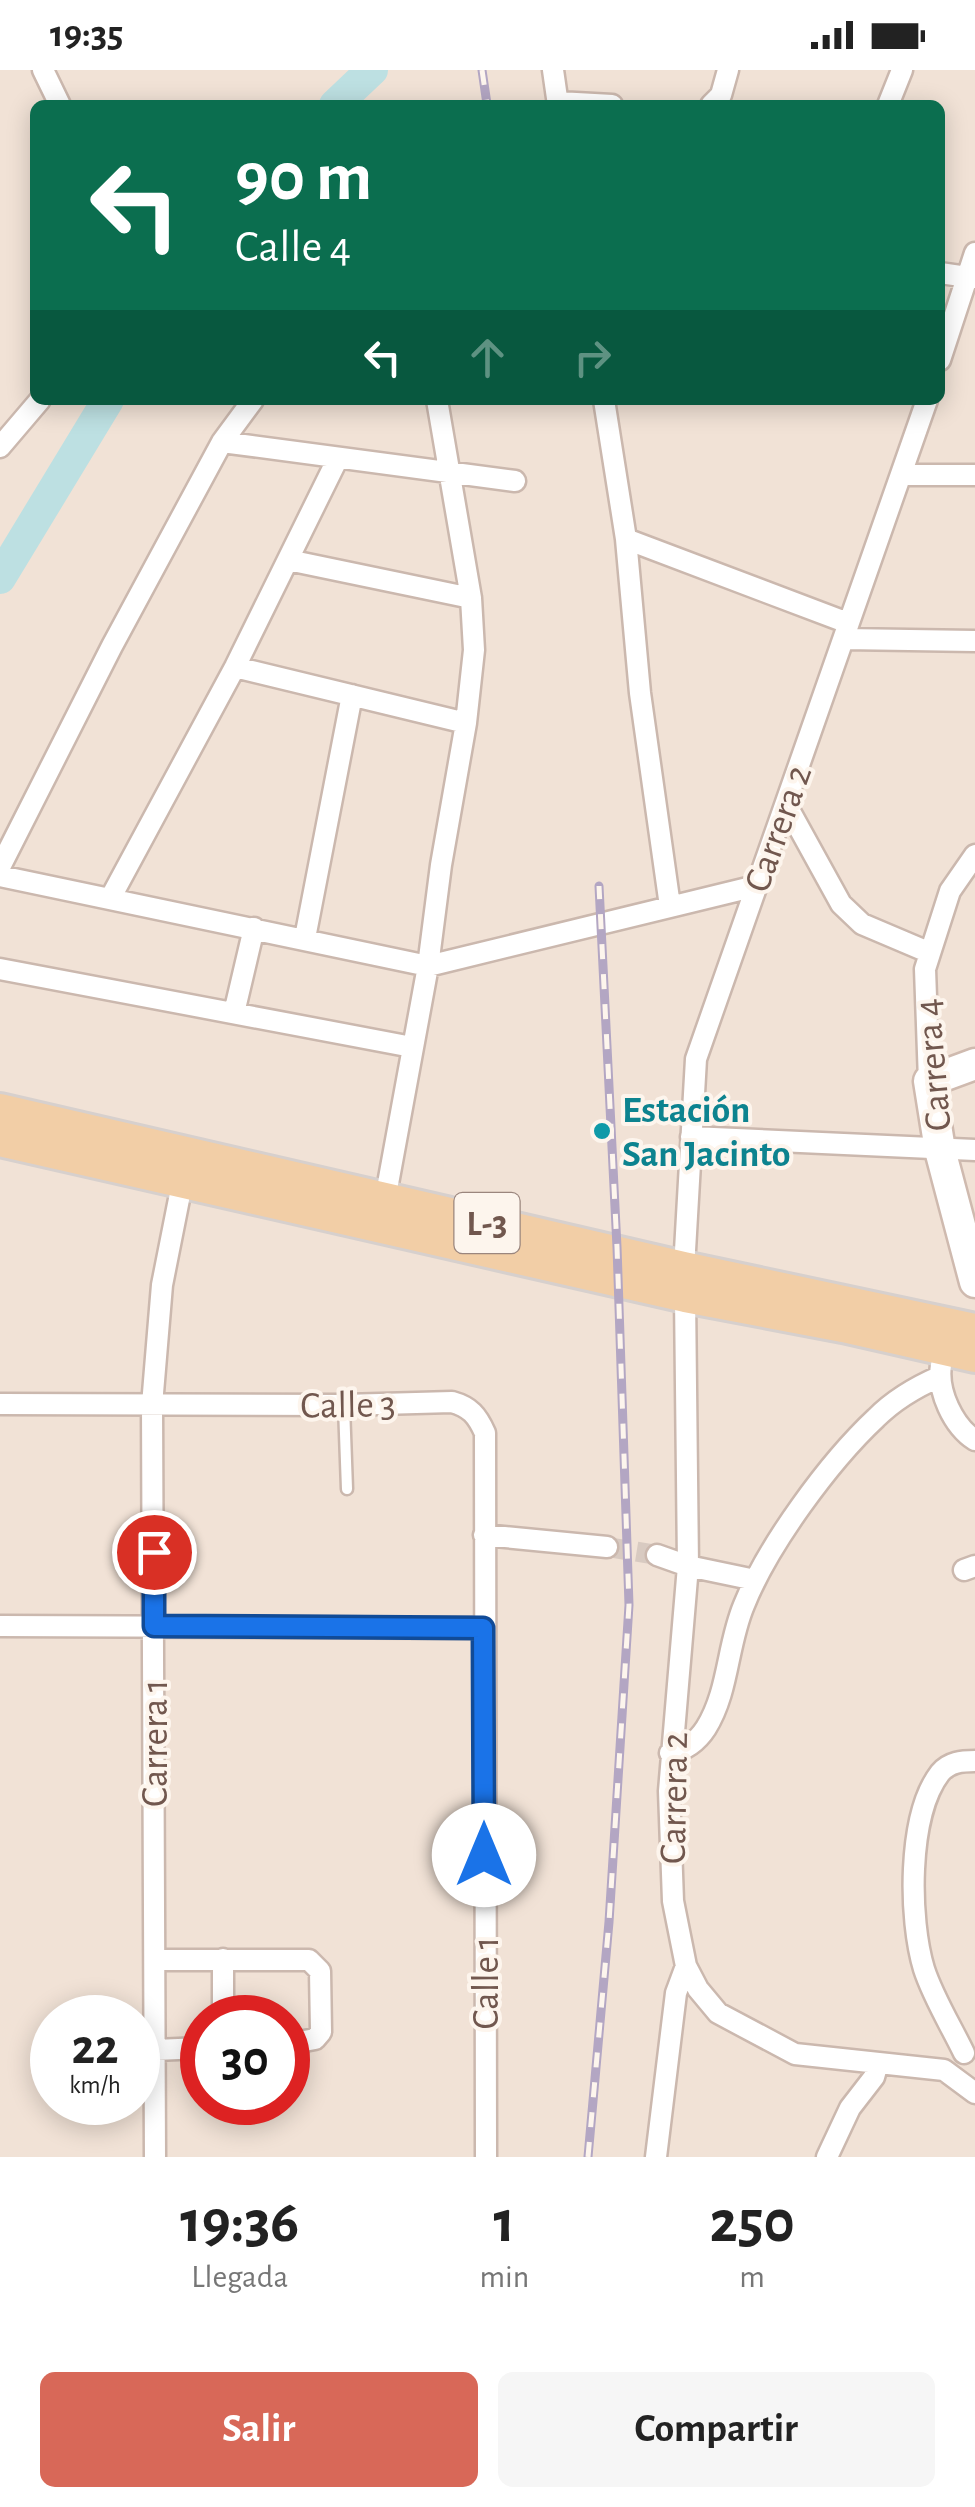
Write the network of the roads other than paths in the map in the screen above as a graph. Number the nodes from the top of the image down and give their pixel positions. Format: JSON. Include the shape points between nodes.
{"nodes":[{"id":1,"x":42,"y":70,"type":"edge"},
{"id":2,"x":553,"y":70,"type":"edge"},
{"id":3,"x":728,"y":70,"type":"edge"},
{"id":4,"x":902,"y":70,"type":"edge"},
{"id":5,"x":57,"y":100,"type":"edge"},
{"id":6,"x":557,"y":100,"type":"edge"},
{"id":7,"x":716,"y":100,"type":"edge"},
{"id":8,"x":890,"y":100,"type":"edge"},
{"id":9,"x":975,"y":254,"type":"edge"},
{"id":10,"x":945,"y":273,"type":"edge"},
{"id":11,"x":970,"y":278,"type":"edge"},
{"id":12,"x":945,"y":346,"type":"edge"},
{"id":13,"x":36,"y":405,"type":"edge"},
{"id":14,"x":248,"y":405,"type":"edge"},
{"id":15,"x":438,"y":405,"type":"edge"},
{"id":16,"x":605,"y":405,"type":"edge"},
{"id":17,"x":925,"y":405,"type":"edge"},
{"id":18,"x":222,"y":442,"type":"junction"},
{"id":19,"x":0,"y":448,"type":"edge"},
{"id":20,"x":338,"y":458,"type":"junction"},
{"id":21,"x":451,"y":472,"type":"junction"},
{"id":22,"x":903,"y":475,"type":"junction"},
{"id":23,"x":975,"y":476,"type":"edge"},
{"id":24,"x":516,"y":481,"type":"dead end"},
{"id":25,"x":626,"y":538,"type":"junction"},
{"id":26,"x":288,"y":560,"type":"junction"},
{"id":27,"x":470,"y":598,"type":"junction"},
{"id":28,"x":846,"y":631,"type":"junction"},
{"id":29,"x":975,"y":641,"type":"edge"},
{"id":30,"x":235,"y":667,"type":"junction"},
{"id":31,"x":352,"y":695,"type":"junction"},
{"id":32,"x":466,"y":724,"type":"junction"},
{"id":33,"x":787,"y":806,"type":"junction"},
{"id":34,"x":975,"y":855,"type":"edge"},
{"id":35,"x":0,"y":867,"type":"edge"},
{"id":36,"x":0,"y":876,"type":"edge"},
{"id":37,"x":756,"y":886,"type":"junction"},
{"id":38,"x":111,"y":897,"type":"junction"},
{"id":39,"x":670,"y":906,"type":"junction"},
{"id":40,"x":254,"y":928,"type":"junction"},
{"id":41,"x":305,"y":938,"type":"junction"},
{"id":42,"x":928,"y":952,"type":"junction"},
{"id":43,"x":428,"y":966,"type":"junction"},
{"id":44,"x":0,"y":969,"type":"edge"},
{"id":45,"x":234,"y":1013,"type":"junction"},
{"id":46,"x":412,"y":1047,"type":"junction"},
{"id":47,"x":975,"y":1064,"type":"edge"},
{"id":48,"x":929,"y":1081,"type":"junction"},
{"id":49,"x":0,"y":1110,"type":"edge"},
{"id":50,"x":692,"y":1137,"type":"junction"},
{"id":51,"x":0,"y":1140,"type":"edge"},
{"id":52,"x":940,"y":1150,"type":"junction"},
{"id":53,"x":975,"y":1150,"type":"edge"},
{"id":54,"x":185,"y":1166,"type":"junction"},
{"id":55,"x":385,"y":1200,"type":"junction"},
{"id":56,"x":968,"y":1232,"type":"edge"},
{"id":57,"x":685,"y":1282,"type":"junction"},
{"id":58,"x":975,"y":1282,"type":"edge"},
{"id":59,"x":957,"y":1347,"type":"edge"},
{"id":60,"x":0,"y":1404,"type":"edge"},
{"id":61,"x":152,"y":1405,"type":"junction"},
{"id":62,"x":344,"y":1405,"type":"junction"},
{"id":63,"x":975,"y":1440,"type":"edge"},
{"id":64,"x":347,"y":1489,"type":"dead end"},
{"id":65,"x":484,"y":1535,"type":"junction"},
{"id":66,"x":607,"y":1548,"type":"tunnel mouth"},
{"id":67,"x":657,"y":1555,"type":"tunnel mouth"},
{"id":68,"x":688,"y":1566,"type":"junction"},
{"id":69,"x":755,"y":1580,"type":"junction"},
{"id":70,"x":0,"y":1626,"type":"edge"},
{"id":71,"x":154,"y":1626,"type":"junction"},
{"id":72,"x":483,"y":1628,"type":"junction"},
{"id":73,"x":670,"y":1752,"type":"junction"},
{"id":74,"x":975,"y":1761,"type":"edge"},
{"id":75,"x":223,"y":1959,"type":"junction"},
{"id":76,"x":155,"y":1960,"type":"junction"},
{"id":77,"x":686,"y":1966,"type":"junction"},
{"id":78,"x":155,"y":1995,"type":"edge"},
{"id":79,"x":222,"y":1995,"type":"edge"},
{"id":80,"x":310,"y":2040,"type":"edge"},
{"id":81,"x":970,"y":2050,"type":"edge"},
{"id":82,"x":878,"y":2062,"type":"junction"},
{"id":83,"x":944,"y":2070,"type":"junction"},
{"id":84,"x":975,"y":2093,"type":"edge"},
{"id":85,"x":155,"y":2125,"type":"edge"},
{"id":86,"x":155,"y":2157,"type":"edge"},
{"id":87,"x":486,"y":2157,"type":"edge"},
{"id":88,"x":656,"y":2157,"type":"edge"},
{"id":89,"x":827,"y":2157,"type":"edge"}],
"edges":[{"from":1,"to":5,"type":"street"},
{"from":2,"to":6,"type":"street"},
{"from":3,"to":7,"type":"street"},
{"from":4,"to":8,"type":"street"},
{"from":9,"to":11,"type":"street"},
{"from":10,"to":11,"type":"street"},
{"from":11,"to":12,"type":"street"},
{"from":13,"to":19,"type":"street"},
{"from":14,"to":18,"type":"street"},
{"from":15,"to":21,"type":"street"},
{"from":16,"to":25,"type":"street"},
{"from":17,"to":22,"type":"street","name":"Carrera 2"},
{"from":18,"to":20,"type":"street"},
{"from":18,"to":35,"type":"street"},
{"from":20,"to":21,"type":"street"},
{"from":20,"to":26,"type":"street"},
{"from":21,"to":24,"type":"street"},
{"from":21,"to":27,"type":"street"},
{"from":22,"to":23,"type":"street"},
{"from":22,"to":28,"type":"street","name":"Carrera 2"},
{"from":25,"to":28,"type":"street"},
{"from":25,"to":39,"type":"street"},
{"from":26,"to":27,"type":"street"},
{"from":26,"to":30,"type":"street"},
{"from":27,"to":32,"type":"street","via":[[474,650]]},
{"from":28,"to":29,"type":"street"},
{"from":28,"to":33,"type":"street","name":"Carrera 2"},
{"from":30,"to":31,"type":"street"},
{"from":30,"to":38,"type":"street"},
{"from":31,"to":32,"type":"street"},
{"from":31,"to":41,"type":"street"},
{"from":32,"to":43,"type":"street"},
{"from":33,"to":37,"type":"street","name":"Carrera 2"},
{"from":33,"to":42,"type":"street","via":[[841,904],[862,924]]},
{"from":34,"to":42,"type":"street","name":"Carrera 4","via":[[950,891]]},
{"from":36,"to":38,"type":"street"},
{"from":37,"to":39,"type":"street"},
{"from":37,"to":50,"type":"street","name":"Carrera 2","via":[[696,1060]]},
{"from":38,"to":40,"type":"street"},
{"from":39,"to":43,"type":"street"},
{"from":40,"to":41,"type":"street"},
{"from":40,"to":45,"type":"street"},
{"from":41,"to":43,"type":"street"},
{"from":42,"to":48,"type":"street","name":"Carrera 4"},
{"from":43,"to":46,"type":"street"},
{"from":44,"to":45,"type":"street"},
{"from":45,"to":46,"type":"street"},
{"from":46,"to":55,"type":"street"},
{"from":47,"to":48,"type":"street"},
{"from":48,"to":52,"type":"street","name":"Carrera 4"},
{"from":49,"to":54,"type":"main road","number":"L-3"},
{"from":50,"to":52,"type":"street"},
{"from":50,"to":57,"type":"street","name":"Carrera 2"},
{"from":51,"to":54,"type":"main road","number":"L-3"},
{"from":52,"to":53,"type":"street"},
{"from":52,"to":56,"type":"street","name":"Carrera 4"},
{"from":54,"to":55,"type":"main road","number":"L-3"},
{"from":54,"to":57,"type":"main road","number":"L-3"},
{"from":54,"to":61,"type":"street","name":"Carrera 1","via":[[162,1285]]},
{"from":55,"to":57,"type":"main road","number":"L-3"},
{"from":56,"to":58,"type":"street","name":"Carrera 4"},
{"from":57,"to":59,"type":"main road","number":"L-3"},
{"from":57,"to":68,"type":"street","name":"Carrera 2"},
{"from":59,"to":63,"type":"street","via":[[952,1415]]},
{"from":59,"to":69,"type":"street","via":[[860,1434]]},
{"from":60,"to":61,"type":"street","name":"Calle 3"},
{"from":61,"to":62,"type":"street","name":"Calle 3"},
{"from":61,"to":71,"type":"street","name":"Carrera 1"},
{"from":62,"to":64,"type":"lane"},
{"from":62,"to":65,"type":"street","name":"Calle 3","via":[[468,1406],[486,1432]]},
{"from":65,"to":66,"type":"street"},
{"from":65,"to":72,"type":"street","name":"Calle 3"},
{"from":67,"to":68,"type":"street"},
{"from":68,"to":69,"type":"street"},
{"from":68,"to":73,"type":"street","name":"Carrera 2"},
{"from":69,"to":73,"type":"street","via":[[728,1651],[720,1699],[704,1731],[686,1750]]},
{"from":70,"to":71,"type":"street"},
{"from":71,"to":72,"type":"street"},
{"from":71,"to":76,"type":"street","name":"Carrera 1"},
{"from":72,"to":87,"type":"street","name":"Calle 1"},
{"from":73,"to":77,"type":"street","name":"Carrera 2","via":[[673,1901]]},
{"from":74,"to":81,"type":"street","via":[[942,1771],[928,1796],[914,1906],[924,1970]]},
{"from":75,"to":76,"type":"street"},
{"from":75,"to":79,"type":"street"},
{"from":75,"to":80,"type":"street","via":[[300,1958],[316,1964],[322,2032]]},
{"from":76,"to":78,"type":"street","name":"Carrera 1"},
{"from":77,"to":82,"type":"street","name":"Carrera 2","via":[[718,2012],[751,2033],[796,2054]]},
{"from":77,"to":88,"type":"street","via":[[676,1993]]},
{"from":81,"to":83,"type":"street"},
{"from":82,"to":83,"type":"street","name":"Carrera 2"},
{"from":82,"to":89,"type":"street"},
{"from":83,"to":84,"type":"street","name":"Carrera 2"},
{"from":85,"to":86,"type":"street","name":"Carrera 1"}]}
